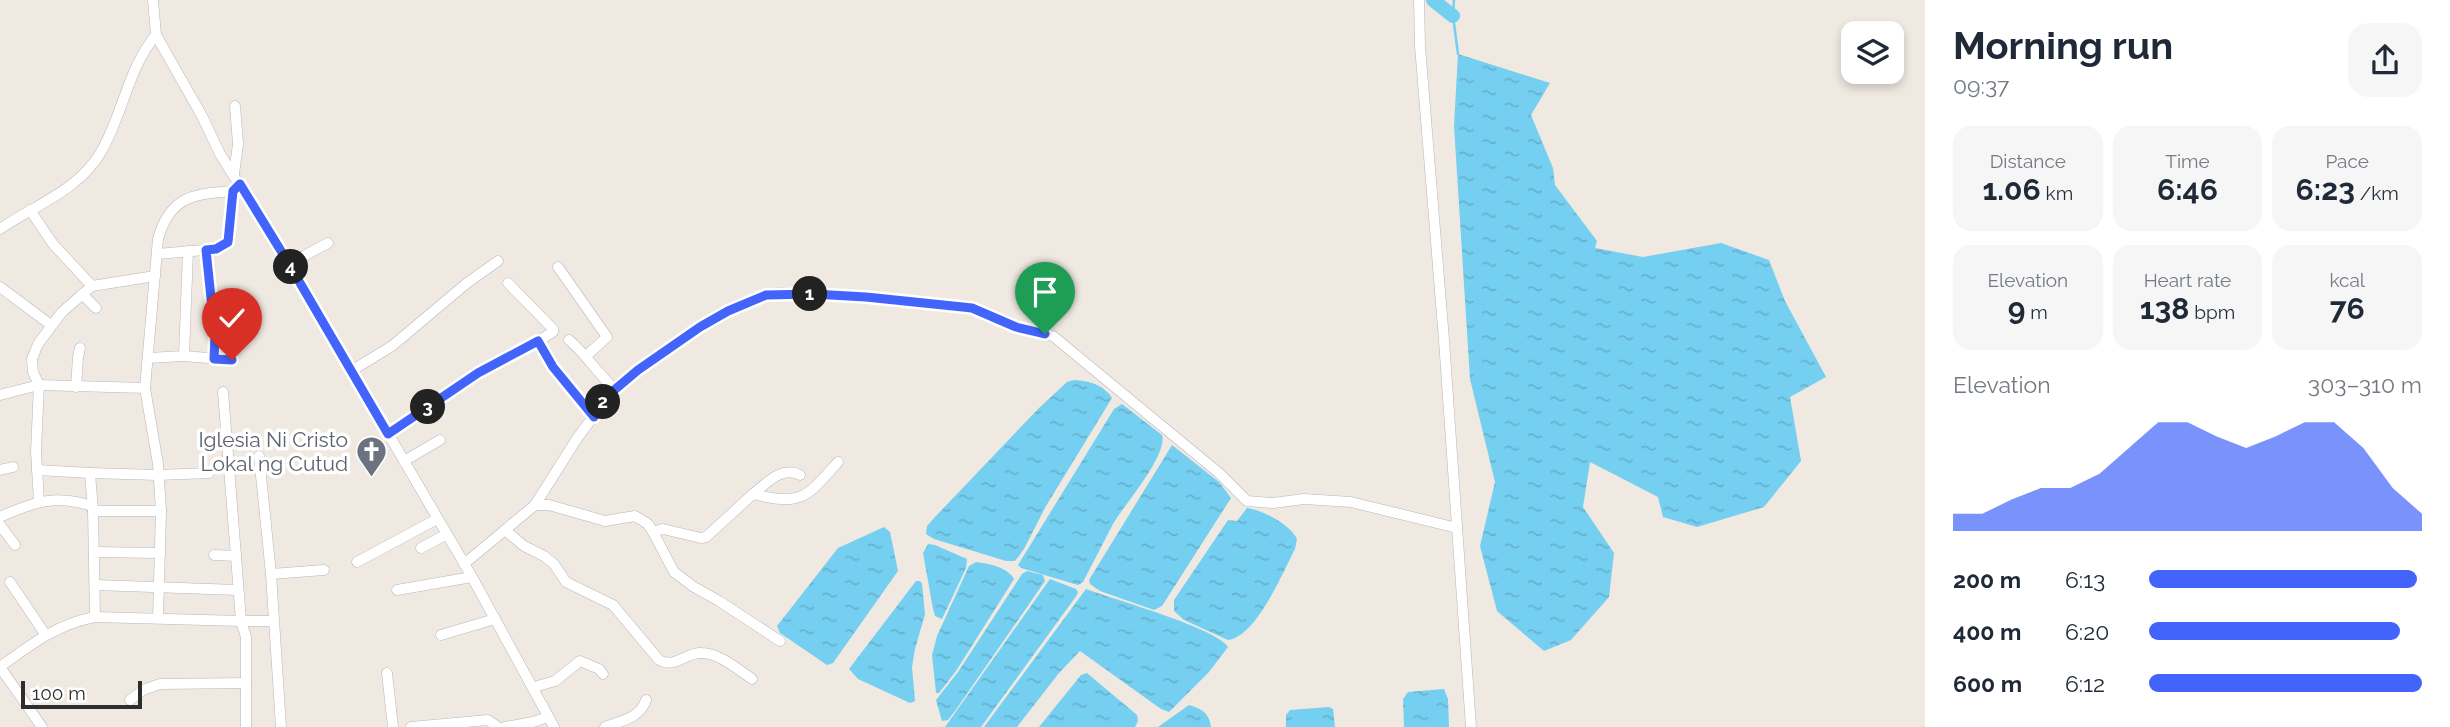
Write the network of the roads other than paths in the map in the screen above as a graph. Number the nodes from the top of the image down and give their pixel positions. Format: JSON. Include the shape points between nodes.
{"nodes":[{"id":1,"x":153,"y":0,"type":"edge"},
{"id":2,"x":1419,"y":0,"type":"edge"},
{"id":3,"x":156,"y":35,"type":"junction"},
{"id":4,"x":235,"y":106,"type":"dead end"},
{"id":5,"x":234,"y":174,"type":"junction"},
{"id":6,"x":236,"y":188,"type":"junction"},
{"id":7,"x":30,"y":210,"type":"junction"},
{"id":8,"x":0,"y":229,"type":"edge"},
{"id":9,"x":328,"y":243,"type":"dead end"},
{"id":10,"x":206,"y":250,"type":"junction"},
{"id":11,"x":188,"y":251,"type":"junction"},
{"id":12,"x":157,"y":254,"type":"junction"},
{"id":13,"x":498,"y":261,"type":"dead end"},
{"id":14,"x":289,"y":264,"type":"junction"},
{"id":15,"x":558,"y":267,"type":"dead end"},
{"id":16,"x":155,"y":276,"type":"junction"},
{"id":17,"x":508,"y":283,"type":"dead end"},
{"id":18,"x":92,"y":286,"type":"junction"},
{"id":19,"x":0,"y":287,"type":"edge"},
{"id":20,"x":82,"y":294,"type":"junction"},
{"id":21,"x":96,"y":308,"type":"dead end"},
{"id":22,"x":51,"y":325,"type":"junction"},
{"id":23,"x":569,"y":340,"type":"dead end"},
{"id":24,"x":538,"y":341,"type":"junction"},
{"id":25,"x":80,"y":348,"type":"dead end"},
{"id":26,"x":184,"y":356,"type":"junction"},
{"id":27,"x":586,"y":356,"type":"junction"},
{"id":28,"x":148,"y":358,"type":"junction"},
{"id":29,"x":214,"y":359,"type":"junction"},
{"id":30,"x":232,"y":360,"type":"dead end"},
{"id":31,"x":351,"y":372,"type":"junction"},
{"id":32,"x":39,"y":385,"type":"junction"},
{"id":33,"x":76,"y":387,"type":"junction"},
{"id":34,"x":145,"y":388,"type":"junction"},
{"id":35,"x":614,"y":388,"type":"junction"},
{"id":36,"x":223,"y":392,"type":"dead end"},
{"id":37,"x":0,"y":395,"type":"edge"},
{"id":38,"x":594,"y":417,"type":"junction"},
{"id":39,"x":388,"y":434,"type":"junction"},
{"id":40,"x":440,"y":440,"type":"dead end"},
{"id":41,"x":259,"y":456,"type":"dead end"},
{"id":42,"x":404,"y":461,"type":"junction"},
{"id":43,"x":838,"y":463,"type":"dead end"},
{"id":44,"x":13,"y":467,"type":"dead end"},
{"id":45,"x":0,"y":470,"type":"edge"},
{"id":46,"x":37,"y":470,"type":"junction"},
{"id":47,"x":209,"y":472,"type":"dead end"},
{"id":48,"x":90,"y":473,"type":"junction"},
{"id":49,"x":158,"y":475,"type":"junction"},
{"id":50,"x":800,"y":475,"type":"dead end"},
{"id":51,"x":753,"y":494,"type":"junction"},
{"id":52,"x":39,"y":502,"type":"junction"},
{"id":53,"x":535,"y":505,"type":"junction"},
{"id":54,"x":93,"y":509,"type":"junction"},
{"id":55,"x":161,"y":512,"type":"junction"},
{"id":56,"x":0,"y":517,"type":"edge"},
{"id":57,"x":437,"y":519,"type":"junction"},
{"id":58,"x":0,"y":525,"type":"edge"},
{"id":59,"x":1457,"y":528,"type":"junction"},
{"id":60,"x":505,"y":530,"type":"junction"},
{"id":61,"x":653,"y":532,"type":"junction"},
{"id":62,"x":447,"y":534,"type":"junction"},
{"id":63,"x":15,"y":545,"type":"dead end"},
{"id":64,"x":421,"y":548,"type":"dead end"},
{"id":65,"x":94,"y":552,"type":"junction"},
{"id":66,"x":160,"y":553,"type":"junction"},
{"id":67,"x":214,"y":555,"type":"dead end"},
{"id":68,"x":236,"y":556,"type":"junction"},
{"id":69,"x":357,"y":562,"type":"dead end"},
{"id":70,"x":464,"y":564,"type":"junction"},
{"id":71,"x":324,"y":570,"type":"dead end"},
{"id":72,"x":271,"y":574,"type":"junction"},
{"id":73,"x":471,"y":577,"type":"junction"},
{"id":74,"x":10,"y":582,"type":"dead end"},
{"id":75,"x":95,"y":585,"type":"junction"},
{"id":76,"x":160,"y":588,"type":"junction"},
{"id":77,"x":238,"y":590,"type":"junction"},
{"id":78,"x":397,"y":590,"type":"dead end"},
{"id":79,"x":95,"y":617,"type":"junction"},
{"id":80,"x":158,"y":618,"type":"junction"},
{"id":81,"x":495,"y":619,"type":"junction"},
{"id":82,"x":241,"y":621,"type":"junction"},
{"id":83,"x":272,"y":621,"type":"junction"},
{"id":84,"x":45,"y":634,"type":"junction"},
{"id":85,"x":441,"y":635,"type":"dead end"},
{"id":86,"x":780,"y":641,"type":"dead end"},
{"id":87,"x":0,"y":667,"type":"edge"},
{"id":88,"x":387,"y":673,"type":"dead end"},
{"id":89,"x":603,"y":674,"type":"dead end"},
{"id":90,"x":752,"y":679,"type":"dead end"},
{"id":91,"x":246,"y":683,"type":"junction"},
{"id":92,"x":534,"y":687,"type":"junction"},
{"id":93,"x":130,"y":700,"type":"dead end"},
{"id":94,"x":646,"y":700,"type":"dead end"},
{"id":95,"x":548,"y":717,"type":"junction"},
{"id":96,"x":42,"y":727,"type":"edge"},
{"id":97,"x":246,"y":727,"type":"edge"},
{"id":98,"x":281,"y":727,"type":"edge"},
{"id":99,"x":393,"y":727,"type":"edge"},
{"id":100,"x":411,"y":727,"type":"edge"},
{"id":101,"x":498,"y":727,"type":"edge"},
{"id":102,"x":505,"y":727,"type":"edge"},
{"id":103,"x":554,"y":727,"type":"edge"},
{"id":104,"x":605,"y":727,"type":"edge"},
{"id":105,"x":1472,"y":727,"type":"edge"}],
"edges":[{"from":1,"to":3,"type":"street"},
{"from":2,"to":59,"type":"street"},
{"from":3,"to":5,"type":"street"},
{"from":3,"to":7,"type":"street","via":[[144,51],[101,152],[72,186]]},
{"from":4,"to":5,"type":"street","via":[[239,144]]},
{"from":5,"to":6,"type":"street"},
{"from":6,"to":10,"type":"street","via":[[228,242]]},
{"from":6,"to":12,"type":"street","via":[[185,198],[162,225]]},
{"from":6,"to":14,"type":"street"},
{"from":7,"to":8,"type":"street"},
{"from":7,"to":18,"type":"street","via":[[53,244]]},
{"from":9,"to":14,"type":"street"},
{"from":10,"to":11,"type":"street"},
{"from":10,"to":29,"type":"street"},
{"from":11,"to":12,"type":"street"},
{"from":11,"to":26,"type":"street"},
{"from":12,"to":16,"type":"street"},
{"from":13,"to":31,"type":"street","via":[[392,346]]},
{"from":14,"to":31,"type":"street"},
{"from":15,"to":27,"type":"street","via":[[607,337]]},
{"from":16,"to":18,"type":"street"},
{"from":16,"to":28,"type":"street"},
{"from":17,"to":24,"type":"street","via":[[553,329]]},
{"from":18,"to":20,"type":"street"},
{"from":19,"to":22,"type":"street"},
{"from":20,"to":21,"type":"street"},
{"from":20,"to":22,"type":"street"},
{"from":22,"to":32,"type":"street","via":[[32,359]]},
{"from":23,"to":27,"type":"street"},
{"from":24,"to":38,"type":"street"},
{"from":24,"to":39,"type":"street","via":[[478,373]]},
{"from":25,"to":33,"type":"street"},
{"from":26,"to":28,"type":"street"},
{"from":26,"to":29,"type":"street"},
{"from":27,"to":35,"type":"street"},
{"from":28,"to":34,"type":"street"},
{"from":29,"to":30,"type":"street"},
{"from":31,"to":39,"type":"street"},
{"from":32,"to":33,"type":"street"},
{"from":32,"to":37,"type":"street"},
{"from":32,"to":46,"type":"street"},
{"from":33,"to":34,"type":"street"},
{"from":34,"to":49,"type":"street"},
{"from":35,"to":38,"type":"street"},
{"from":35,"to":59,"type":"street","via":[[700,327],[754,299],[779,293],[972,308],[1016,327],[1053,336],[1247,501],[1351,502]]},
{"from":36,"to":68,"type":"street"},
{"from":38,"to":53,"type":"street"},
{"from":39,"to":42,"type":"street"},
{"from":40,"to":42,"type":"street"},
{"from":41,"to":72,"type":"street"},
{"from":42,"to":57,"type":"street"},
{"from":43,"to":51,"type":"street","via":[[801,498]]},
{"from":44,"to":45,"type":"street"},
{"from":46,"to":48,"type":"street"},
{"from":46,"to":52,"type":"street"},
{"from":47,"to":49,"type":"street"},
{"from":48,"to":49,"type":"street"},
{"from":48,"to":54,"type":"street"},
{"from":49,"to":55,"type":"street"},
{"from":50,"to":51,"type":"street","via":[[782,472]]},
{"from":51,"to":61,"type":"street","via":[[706,537],[663,529]]},
{"from":52,"to":54,"type":"street","via":[[70,500]]},
{"from":52,"to":56,"type":"street"},
{"from":53,"to":60,"type":"street"},
{"from":53,"to":61,"type":"street","via":[[605,521],[635,516]]},
{"from":54,"to":55,"type":"street"},
{"from":54,"to":65,"type":"street"},
{"from":55,"to":66,"type":"street"},
{"from":57,"to":62,"type":"street"},
{"from":57,"to":69,"type":"street"},
{"from":58,"to":63,"type":"street"},
{"from":59,"to":105,"type":"street"},
{"from":60,"to":70,"type":"street"},
{"from":60,"to":90,"type":"street","via":[[554,564],[566,582],[613,605],[659,660],[671,663],[704,652]]},
{"from":61,"to":86,"type":"street","via":[[674,572]]},
{"from":62,"to":64,"type":"street"},
{"from":62,"to":70,"type":"street"},
{"from":65,"to":66,"type":"street"},
{"from":65,"to":75,"type":"street"},
{"from":66,"to":76,"type":"street"},
{"from":67,"to":68,"type":"street"},
{"from":68,"to":77,"type":"street"},
{"from":70,"to":73,"type":"street"},
{"from":71,"to":72,"type":"street"},
{"from":72,"to":83,"type":"street"},
{"from":73,"to":78,"type":"street"},
{"from":73,"to":81,"type":"street"},
{"from":74,"to":84,"type":"street"},
{"from":75,"to":76,"type":"street"},
{"from":75,"to":79,"type":"street"},
{"from":76,"to":77,"type":"street"},
{"from":76,"to":80,"type":"street"},
{"from":77,"to":82,"type":"street"},
{"from":79,"to":80,"type":"street"},
{"from":79,"to":84,"type":"street","via":[[74,620]]},
{"from":80,"to":82,"type":"street"},
{"from":81,"to":85,"type":"street"},
{"from":81,"to":92,"type":"street"},
{"from":82,"to":83,"type":"street"},
{"from":82,"to":91,"type":"street","via":[[246,637]]},
{"from":83,"to":98,"type":"street"},
{"from":84,"to":87,"type":"street"},
{"from":87,"to":96,"type":"street"},
{"from":88,"to":99,"type":"street"},
{"from":89,"to":92,"type":"street","via":[[580,661],[555,681]]},
{"from":91,"to":93,"type":"street","via":[[160,684]]},
{"from":91,"to":97,"type":"street"},
{"from":92,"to":95,"type":"street"},
{"from":94,"to":104,"type":"street","via":[[636,715]]},
{"from":95,"to":102,"type":"street"},
{"from":95,"to":103,"type":"street"},
{"from":100,"to":101,"type":"street","via":[[488,720]]}]}
